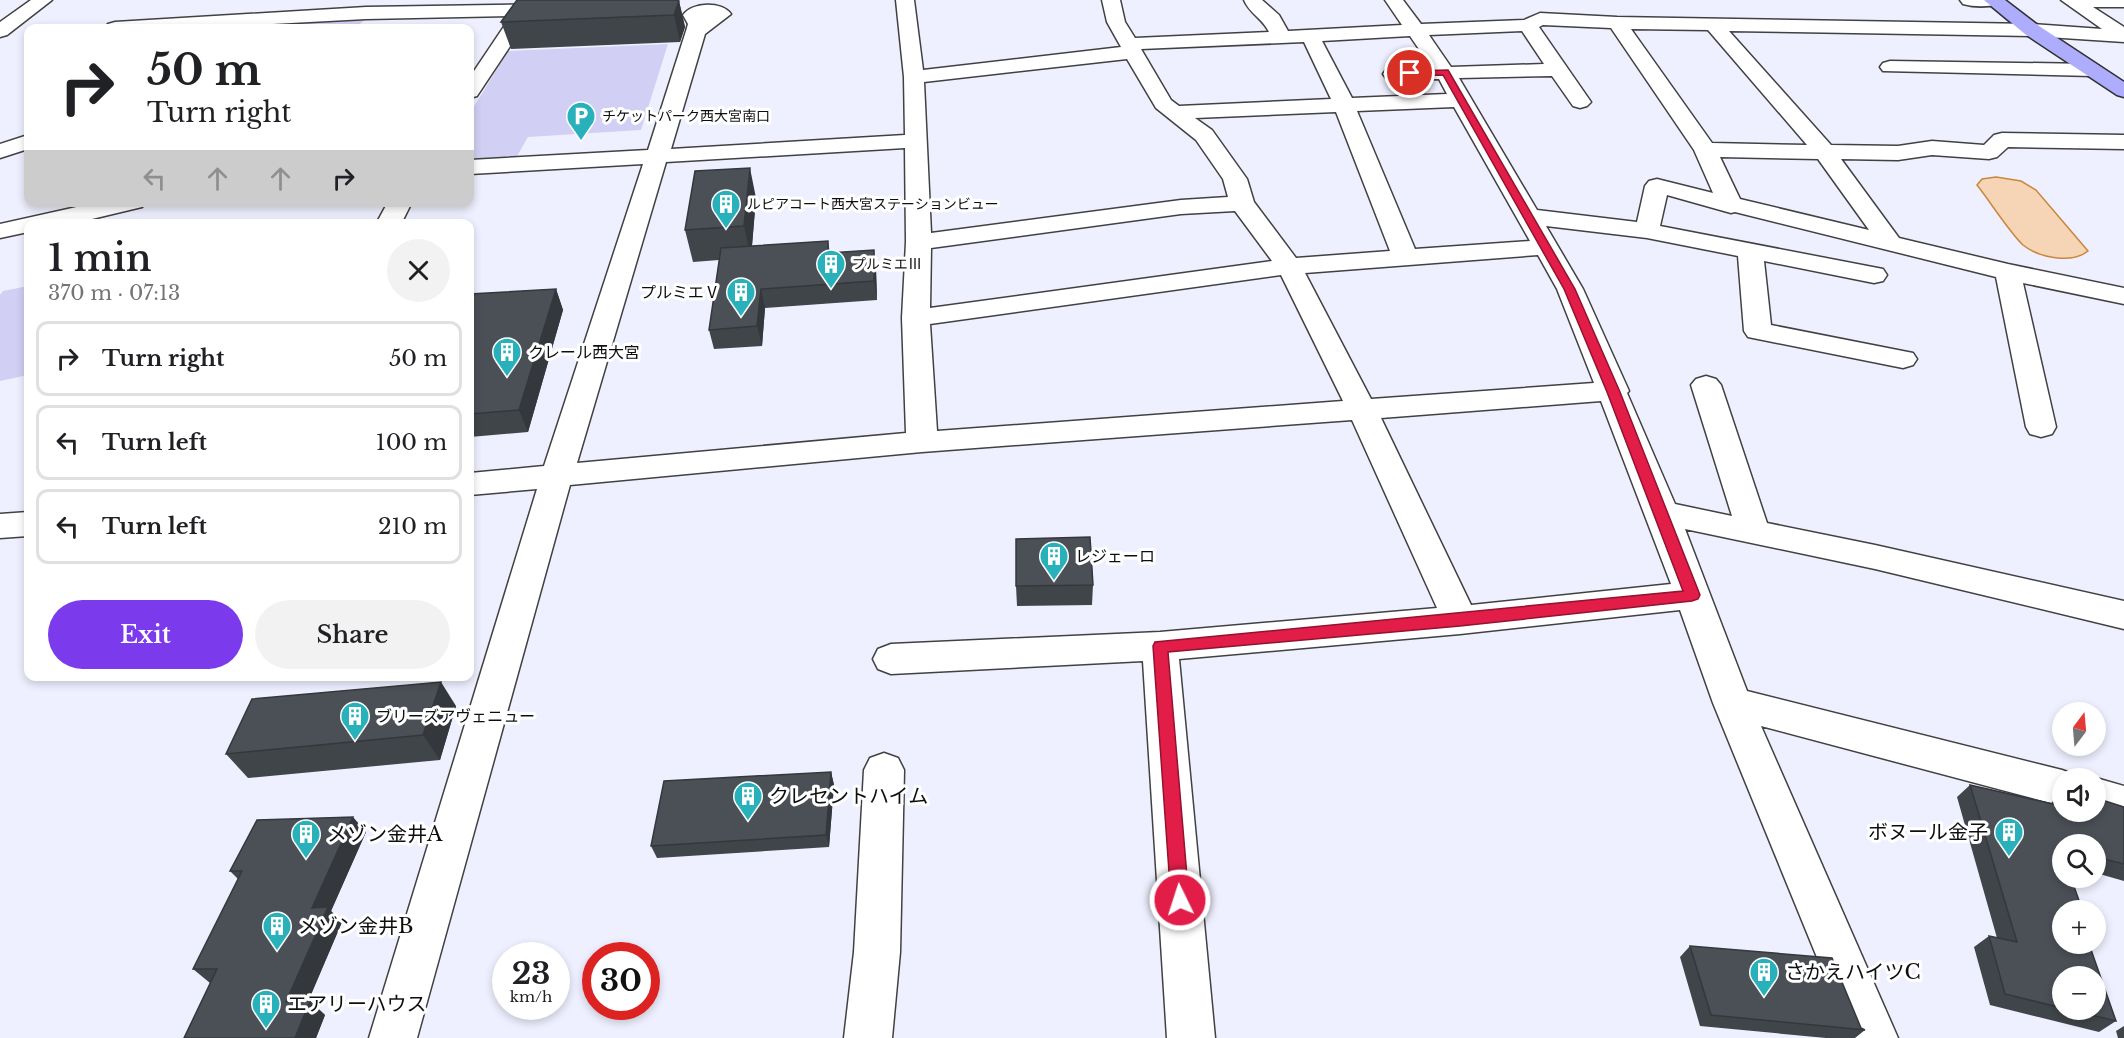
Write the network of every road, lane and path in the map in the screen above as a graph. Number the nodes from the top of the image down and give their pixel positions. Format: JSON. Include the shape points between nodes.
{"nodes":[{"id":1,"x":43,"y":0,"type":"edge"},
{"id":2,"x":247,"y":0,"type":"edge"},
{"id":3,"x":905,"y":0,"type":"edge"},
{"id":4,"x":1111,"y":0,"type":"edge"},
{"id":5,"x":1253,"y":0,"type":"edge"},
{"id":6,"x":1394,"y":0,"type":"edge"},
{"id":7,"x":1566,"y":0,"type":"edge"},
{"id":8,"x":1969,"y":0,"type":"edge"},
{"id":9,"x":1993,"y":0,"type":"edge"},
{"id":10,"x":2071,"y":1,"type":"edge"},
{"id":11,"x":2124,"y":2,"type":"edge"},
{"id":12,"x":389,"y":6,"type":"edge"},
{"id":13,"x":570,"y":9,"type":"edge"},
{"id":14,"x":1757,"y":9,"type":"dead end"},
{"id":15,"x":524,"y":11,"type":"junction"},
{"id":16,"x":1633,"y":18,"type":"junction"},
{"id":17,"x":688,"y":19,"type":"dead end"},
{"id":18,"x":1576,"y":22,"type":"junction"},
{"id":19,"x":224,"y":24,"type":"edge"},
{"id":20,"x":239,"y":24,"type":"edge"},
{"id":21,"x":373,"y":24,"type":"edge"},
{"id":22,"x":1528,"y":25,"type":"junction"},
{"id":23,"x":1714,"y":25,"type":"junction"},
{"id":24,"x":1774,"y":26,"type":"junction"},
{"id":25,"x":1415,"y":29,"type":"junction"},
{"id":26,"x":2032,"y":30,"type":"junction"},
{"id":27,"x":0,"y":32,"type":"edge"},
{"id":28,"x":24,"y":33,"type":"edge"},
{"id":29,"x":1310,"y":35,"type":"junction"},
{"id":30,"x":1281,"y":36,"type":"junction"},
{"id":31,"x":2124,"y":36,"type":"edge"},
{"id":32,"x":1132,"y":48,"type":"junction"},
{"id":33,"x":1890,"y":67,"type":"dead end"},
{"id":34,"x":1558,"y":70,"type":"junction"},
{"id":35,"x":2092,"y":70,"type":"junction"},
{"id":36,"x":1445,"y":72,"type":"junction"},
{"id":37,"x":1393,"y":74,"type":"dead end"},
{"id":38,"x":914,"y":77,"type":"junction"},
{"id":39,"x":474,"y":82,"type":"edge"},
{"id":40,"x":2124,"y":91,"type":"edge"},
{"id":41,"x":1461,"y":100,"type":"junction"},
{"id":42,"x":1580,"y":102,"type":"dead end"},
{"id":43,"x":1344,"y":104,"type":"junction"},
{"id":44,"x":1177,"y":112,"type":"junction"},
{"id":45,"x":24,"y":134,"type":"edge"},
{"id":46,"x":0,"y":135,"type":"edge"},
{"id":47,"x":916,"y":141,"type":"junction"},
{"id":48,"x":2124,"y":142,"type":"edge"},
{"id":49,"x":24,"y":143,"type":"edge"},
{"id":50,"x":1705,"y":150,"type":"junction"},
{"id":51,"x":1823,"y":150,"type":"junction"},
{"id":52,"x":0,"y":151,"type":"edge"},
{"id":53,"x":656,"y":155,"type":"junction"},
{"id":54,"x":474,"y":167,"type":"edge"},
{"id":55,"x":1242,"y":203,"type":"junction"},
{"id":56,"x":1731,"y":206,"type":"junction"},
{"id":57,"x":112,"y":207,"type":"edge"},
{"id":58,"x":1526,"y":216,"type":"junction"},
{"id":59,"x":58,"y":219,"type":"edge"},
{"id":60,"x":24,"y":226,"type":"edge"},
{"id":61,"x":0,"y":231,"type":"edge"},
{"id":62,"x":1647,"y":231,"type":"junction"},
{"id":63,"x":920,"y":242,"type":"junction"},
{"id":64,"x":1891,"y":244,"type":"junction"},
{"id":65,"x":1545,"y":247,"type":"junction"},
{"id":66,"x":1750,"y":251,"type":"junction"},
{"id":67,"x":1405,"y":256,"type":"junction"},
{"id":68,"x":1289,"y":266,"type":"junction"},
{"id":69,"x":2007,"y":272,"type":"junction"},
{"id":70,"x":1874,"y":275,"type":"dead end"},
{"id":71,"x":2124,"y":296,"type":"edge"},
{"id":72,"x":916,"y":318,"type":"junction"},
{"id":73,"x":1903,"y":359,"type":"dead end"},
{"id":74,"x":1706,"y":385,"type":"dead end"},
{"id":75,"x":1614,"y":392,"type":"junction"},
{"id":76,"x":1362,"y":410,"type":"junction"},
{"id":77,"x":2041,"y":427,"type":"dead end"},
{"id":78,"x":922,"y":442,"type":"junction"},
{"id":79,"x":557,"y":476,"type":"junction"},
{"id":80,"x":474,"y":484,"type":"edge"},
{"id":81,"x":1662,"y":513,"type":"junction"},
{"id":82,"x":24,"y":524,"type":"edge"},
{"id":83,"x":0,"y":526,"type":"edge"},
{"id":84,"x":1752,"y":531,"type":"junction"},
{"id":85,"x":1692,"y":595,"type":"junction"},
{"id":86,"x":2124,"y":615,"type":"edge"},
{"id":87,"x":1460,"y":620,"type":"junction"},
{"id":88,"x":1160,"y":646,"type":"junction"},
{"id":89,"x":891,"y":659,"type":"dead end"},
{"id":90,"x":1732,"y":703,"type":"junction"},
{"id":91,"x":884,"y":770,"type":"dead end"},
{"id":92,"x":2052,"y":785,"type":"edge"},
{"id":93,"x":2106,"y":799,"type":"edge"},
{"id":94,"x":2124,"y":804,"type":"edge"},
{"id":95,"x":393,"y":1038,"type":"edge"},
{"id":96,"x":868,"y":1038,"type":"edge"},
{"id":97,"x":1191,"y":1038,"type":"edge"},
{"id":98,"x":1874,"y":1038,"type":"edge"}],
"edges":[{"from":1,"to":27,"type":"street"},
{"from":2,"to":19,"type":"street"},
{"from":3,"to":38,"type":"street"},
{"from":4,"to":32,"type":"street","via":[[1116,21]]},
{"from":5,"to":30,"type":"street","via":[[1272,19]]},
{"from":6,"to":25,"type":"street"},
{"from":7,"to":18,"type":"street"},
{"from":8,"to":9,"type":"street"},
{"from":9,"to":26,"type":"main road"},
{"from":10,"to":11,"type":"street"},
{"from":10,"to":31,"type":"street"},
{"from":12,"to":15,"type":"street"},
{"from":12,"to":20,"type":"street"},
{"from":12,"to":21,"type":"street"},
{"from":13,"to":15,"type":"street"},
{"from":14,"to":24,"type":"street"},
{"from":15,"to":39,"type":"street","via":[[488,48]]},
{"from":16,"to":18,"type":"street"},
{"from":16,"to":23,"type":"street"},
{"from":16,"to":50,"type":"street"},
{"from":17,"to":53,"type":"street"},
{"from":18,"to":22,"type":"street","via":[[1540,20]]},
{"from":22,"to":25,"type":"street"},
{"from":22,"to":34,"type":"street"},
{"from":23,"to":24,"type":"street"},
{"from":23,"to":51,"type":"street"},
{"from":24,"to":26,"type":"street"},
{"from":25,"to":29,"type":"street"},
{"from":25,"to":36,"type":"street"},
{"from":26,"to":31,"type":"street"},
{"from":26,"to":35,"type":"main road"},
{"from":27,"to":28,"type":"street"},
{"from":29,"to":30,"type":"street"},
{"from":29,"to":43,"type":"street"},
{"from":30,"to":32,"type":"street"},
{"from":32,"to":38,"type":"street"},
{"from":32,"to":44,"type":"street","via":[[1164,104]]},
{"from":33,"to":35,"type":"street"},
{"from":34,"to":36,"type":"street"},
{"from":34,"to":42,"type":"street"},
{"from":35,"to":40,"type":"main road"},
{"from":36,"to":37,"type":"street"},
{"from":36,"to":41,"type":"street"},
{"from":38,"to":47,"type":"street"},
{"from":41,"to":43,"type":"street"},
{"from":41,"to":58,"type":"street"},
{"from":43,"to":44,"type":"street"},
{"from":43,"to":67,"type":"street"},
{"from":44,"to":55,"type":"street","via":[[1204,135],[1235,179]]},
{"from":45,"to":46,"type":"street"},
{"from":47,"to":53,"type":"street"},
{"from":47,"to":63,"type":"street"},
{"from":48,"to":51,"type":"street","via":[[2002,140],[1989,152],[1932,148],[1898,153]]},
{"from":49,"to":52,"type":"street"},
{"from":50,"to":51,"type":"street"},
{"from":50,"to":56,"type":"street"},
{"from":51,"to":64,"type":"street"},
{"from":53,"to":54,"type":"street"},
{"from":53,"to":79,"type":"street"},
{"from":55,"to":63,"type":"street","via":[[1181,207]]},
{"from":55,"to":68,"type":"street"},
{"from":56,"to":62,"type":"street","via":[[1657,186]]},
{"from":56,"to":64,"type":"street"},
{"from":57,"to":59,"type":"street"},
{"from":58,"to":62,"type":"street"},
{"from":58,"to":65,"type":"street"},
{"from":60,"to":61,"type":"street"},
{"from":62,"to":66,"type":"street"},
{"from":63,"to":72,"type":"street"},
{"from":64,"to":69,"type":"street"},
{"from":65,"to":67,"type":"street"},
{"from":65,"to":75,"type":"street","via":[[1570,289]]},
{"from":66,"to":70,"type":"street"},
{"from":66,"to":73,"type":"street","via":[[1758,331]]},
{"from":67,"to":68,"type":"street"},
{"from":68,"to":72,"type":"street"},
{"from":68,"to":76,"type":"street"},
{"from":69,"to":71,"type":"street"},
{"from":69,"to":77,"type":"street"},
{"from":72,"to":78,"type":"street"},
{"from":74,"to":84,"type":"street"},
{"from":75,"to":76,"type":"street"},
{"from":75,"to":81,"type":"street"},
{"from":76,"to":78,"type":"street"},
{"from":76,"to":87,"type":"street"},
{"from":78,"to":79,"type":"street"},
{"from":79,"to":80,"type":"street"},
{"from":79,"to":95,"type":"street"},
{"from":81,"to":84,"type":"street"},
{"from":81,"to":85,"type":"street"},
{"from":82,"to":83,"type":"street"},
{"from":84,"to":86,"type":"street"},
{"from":85,"to":87,"type":"street"},
{"from":85,"to":90,"type":"street"},
{"from":87,"to":88,"type":"street"},
{"from":88,"to":89,"type":"street"},
{"from":88,"to":97,"type":"street"},
{"from":90,"to":92,"type":"street"},
{"from":90,"to":98,"type":"street"},
{"from":91,"to":96,"type":"street","via":[[877,952]]},
{"from":93,"to":94,"type":"street"}]}
